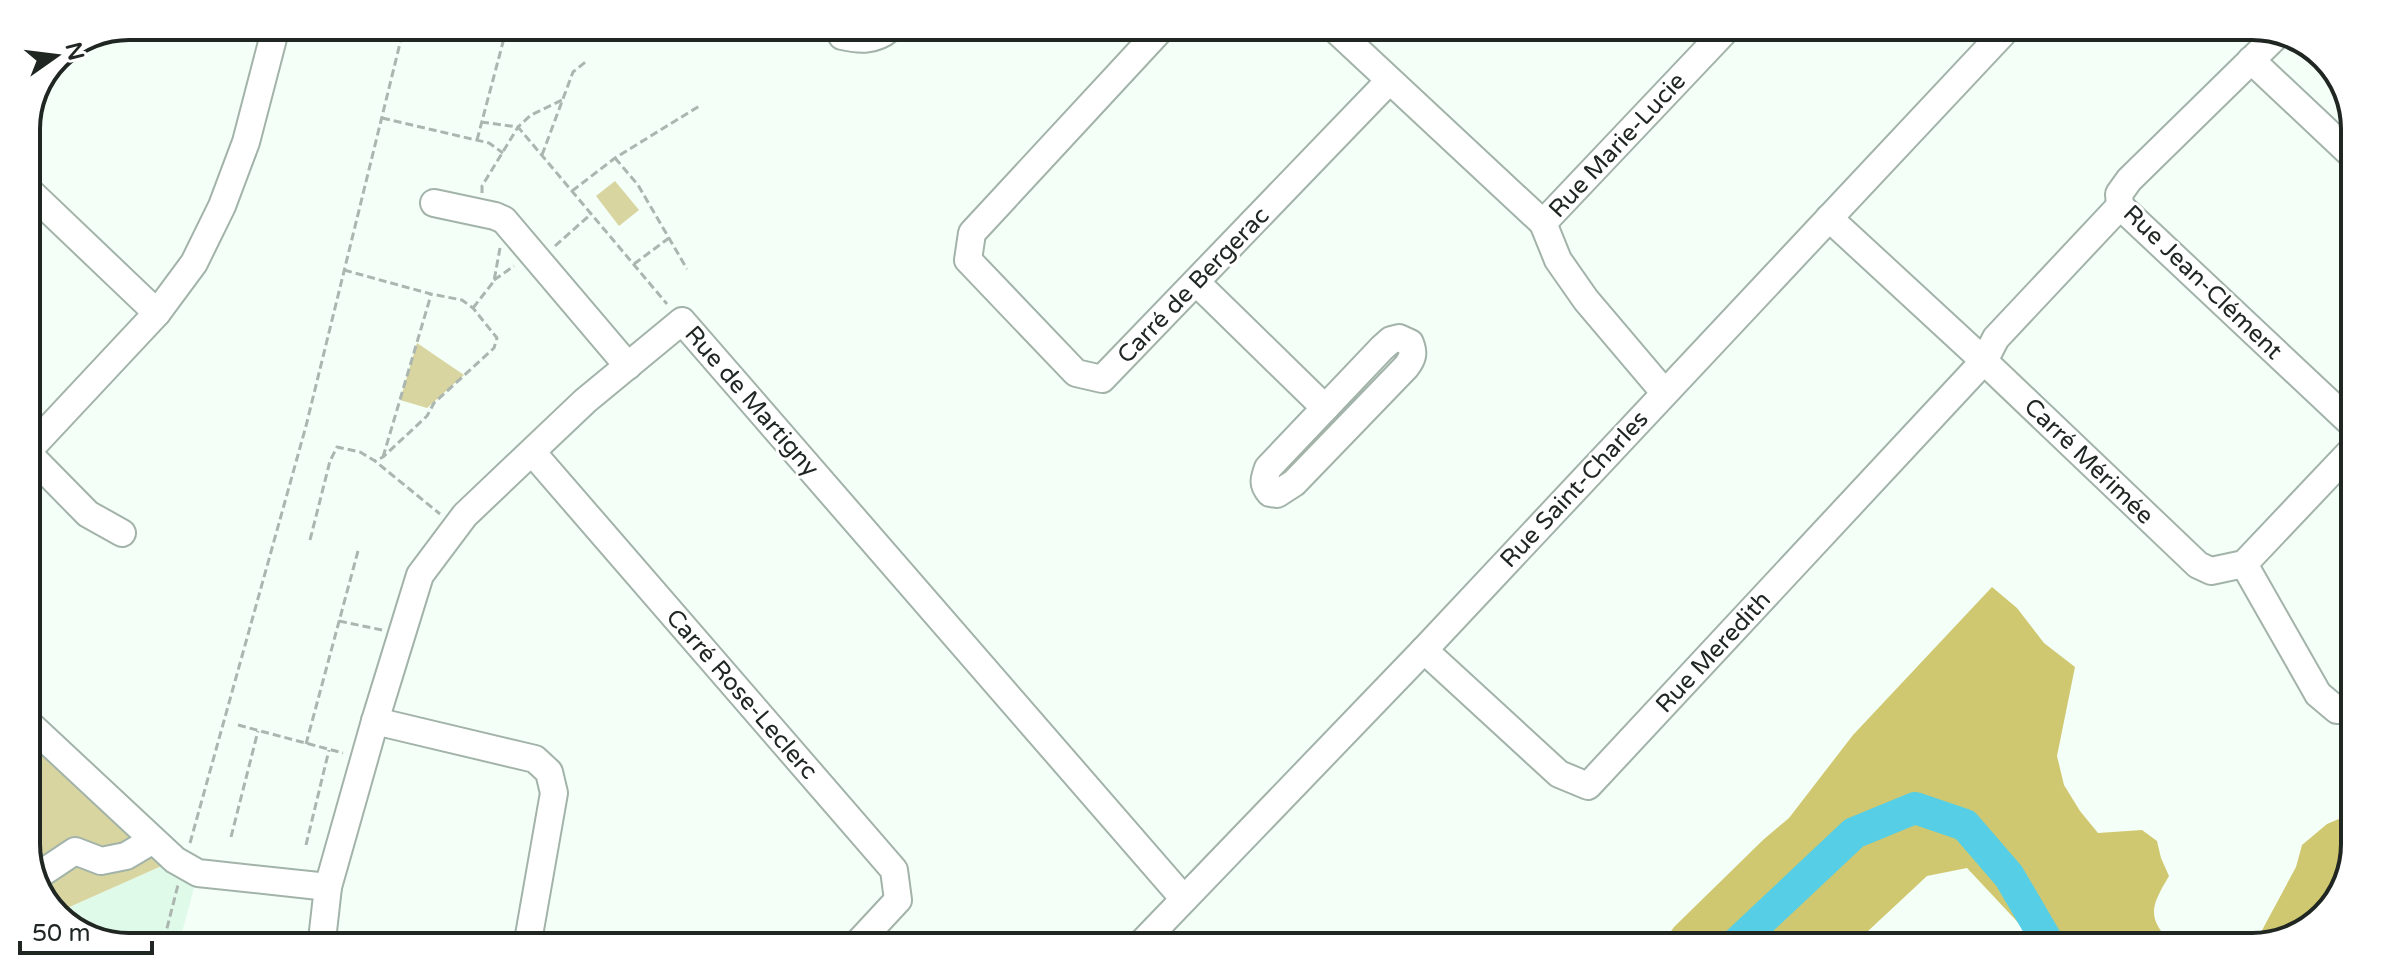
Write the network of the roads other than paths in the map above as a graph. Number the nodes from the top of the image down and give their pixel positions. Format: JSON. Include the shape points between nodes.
{"nodes":[{"id":1,"x":273,"y":40,"type":"edge"},
{"id":2,"x":1151,"y":40,"type":"edge"},
{"id":3,"x":1346,"y":40,"type":"edge"},
{"id":4,"x":1716,"y":40,"type":"edge"},
{"id":5,"x":1996,"y":40,"type":"edge"},
{"id":6,"x":2270,"y":42,"type":"edge"},
{"id":7,"x":2251,"y":60,"type":"junction"},
{"id":8,"x":1389,"y":81,"type":"junction"},
{"id":9,"x":2341,"y":145,"type":"edge"},
{"id":10,"x":40,"y":201,"type":"edge"},
{"id":11,"x":434,"y":203,"type":"dead end"},
{"id":12,"x":2120,"y":206,"type":"junction"},
{"id":13,"x":1829,"y":218,"type":"junction"},
{"id":14,"x":1543,"y":223,"type":"junction"},
{"id":15,"x":1196,"y":282,"type":"junction"},
{"id":16,"x":157,"y":313,"type":"junction"},
{"id":17,"x":1984,"y":361,"type":"junction"},
{"id":18,"x":628,"y":366,"type":"junction"},
{"id":19,"x":1664,"y":392,"type":"junction"},
{"id":20,"x":1325,"y":408,"type":"junction"},
{"id":21,"x":2341,"y":414,"type":"edge"},
{"id":22,"x":40,"y":438,"type":"edge"},
{"id":23,"x":532,"y":452,"type":"junction"},
{"id":24,"x":2341,"y":462,"type":"edge"},
{"id":25,"x":40,"y":465,"type":"edge"},
{"id":26,"x":122,"y":533,"type":"dead end"},
{"id":27,"x":2244,"y":564,"type":"junction"},
{"id":28,"x":1424,"y":650,"type":"junction"},
{"id":29,"x":2341,"y":710,"type":"edge"},
{"id":30,"x":375,"y":721,"type":"junction"},
{"id":31,"x":40,"y":734,"type":"edge"},
{"id":32,"x":153,"y":840,"type":"junction"},
{"id":33,"x":45,"y":871,"type":"edge"},
{"id":34,"x":328,"y":887,"type":"junction"},
{"id":35,"x":1184,"y":899,"type":"junction"},
{"id":36,"x":323,"y":933,"type":"edge"},
{"id":37,"x":529,"y":933,"type":"edge"},
{"id":38,"x":867,"y":933,"type":"edge"},
{"id":39,"x":1152,"y":933,"type":"edge"}],
"edges":[{"from":1,"to":16,"type":"street","via":[[246,142],[222,206],[194,263]]},
{"from":2,"to":15,"type":"street","name":"Carré de Bergerac","via":[[972,233],[968,260],[1076,373],[1102,379]]},
{"from":3,"to":8,"type":"street"},
{"from":4,"to":14,"type":"street","name":"Rue Marie-Lucie"},
{"from":5,"to":13,"type":"street","name":"Rue Saint-Charles"},
{"from":6,"to":7,"type":"street","name":"Rue Jean-Clément"},
{"from":7,"to":9,"type":"street"},
{"from":7,"to":12,"type":"street","name":"Rue Jean-Clément","via":[[2129,180],[2119,194]]},
{"from":8,"to":14,"type":"street"},
{"from":8,"to":15,"type":"street","name":"Carré de Bergerac"},
{"from":10,"to":16,"type":"street"},
{"from":11,"to":18,"type":"street","via":[[504,220]]},
{"from":12,"to":17,"type":"street","via":[[1996,338]]},
{"from":12,"to":21,"type":"street","name":"Rue Jean-Clément"},
{"from":13,"to":17,"type":"street","name":"Carré Mérimée"},
{"from":13,"to":19,"type":"street","name":"Rue Saint-Charles"},
{"from":14,"to":19,"type":"street","via":[[1558,260],[1586,300]]},
{"from":15,"to":20,"type":"street"},
{"from":16,"to":22,"type":"street"},
{"from":17,"to":27,"type":"street","name":"Carré Mérimée","via":[[2198,565],[2211,571]]},
{"from":17,"to":28,"type":"street","name":"Rue Meredith","via":[[1588,786],[1559,774]]},
{"from":18,"to":23,"type":"street","name":"Rue de Martigny"},
{"from":18,"to":35,"type":"street","name":"Rue de Martigny","via":[[682,321]]},
{"from":19,"to":28,"type":"street","name":"Rue Saint-Charles"},
{"from":20,"to":20,"type":"street","via":[[1268,468],[1264,480],[1270,493],[1294,483],[1406,367],[1413,351],[1410,343],[1391,340]]},
{"from":23,"to":30,"type":"street","name":"Rue de Martigny","via":[[465,515],[420,575]]},
{"from":23,"to":38,"type":"street","name":"Carré Rose-Leclerc","via":[[894,870],[898,900]]},
{"from":24,"to":27,"type":"street"},
{"from":25,"to":26,"type":"street","via":[[88,514]]},
{"from":27,"to":29,"type":"street","via":[[2318,694]]},
{"from":28,"to":35,"type":"street","name":"Rue Saint-Charles"},
{"from":30,"to":34,"type":"street","name":"Rue de Martigny"},
{"from":30,"to":37,"type":"street","via":[[535,759],[549,772],[554,793]]},
{"from":31,"to":32,"type":"street"},
{"from":32,"to":33,"type":"street","via":[[126,856],[101,861],[75,851]]},
{"from":32,"to":34,"type":"street","via":[[198,873]]},
{"from":34,"to":36,"type":"street","name":"Rue de Martigny"},
{"from":35,"to":39,"type":"street","name":"Rue Saint-Charles"}]}
